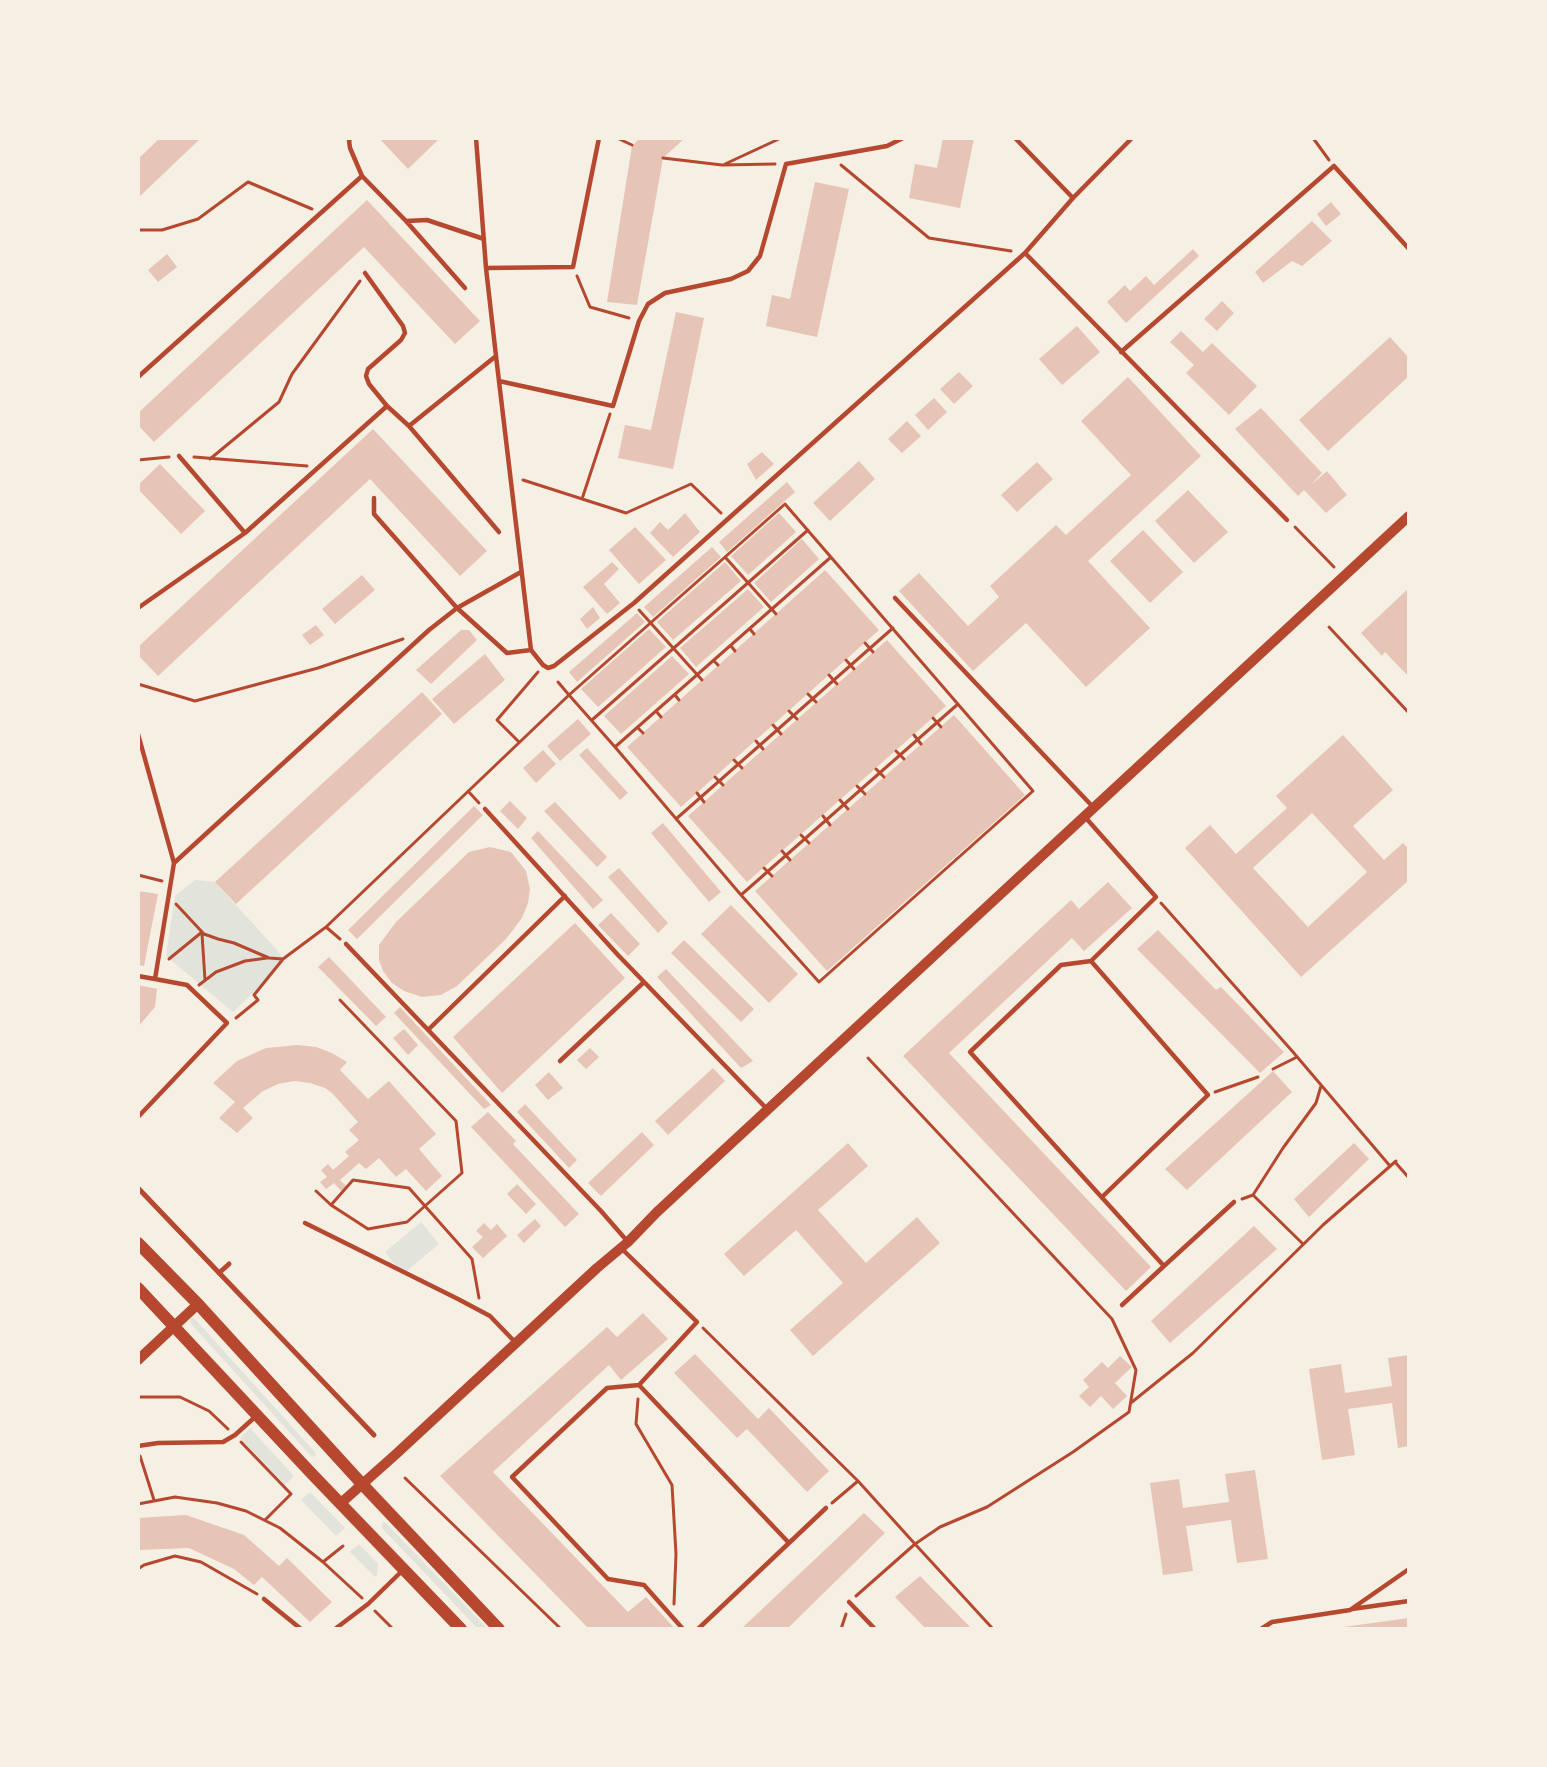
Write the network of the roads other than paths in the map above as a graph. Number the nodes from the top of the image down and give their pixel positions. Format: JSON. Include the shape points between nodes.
{"nodes":[{"id":1,"x":351,"y":138,"type":"edge"},
{"id":2,"x":476,"y":138,"type":"edge"},
{"id":3,"x":599,"y":138,"type":"edge"},
{"id":4,"x":903,"y":138,"type":"edge"},
{"id":5,"x":1015,"y":138,"type":"edge"},
{"id":6,"x":1132,"y":138,"type":"edge"},
{"id":7,"x":362,"y":176,"type":"junction"},
{"id":8,"x":1073,"y":198,"type":"junction"},
{"id":9,"x":406,"y":221,"type":"junction"},
{"id":10,"x":484,"y":238,"type":"junction"},
{"id":11,"x":1409,"y":249,"type":"edge"},
{"id":12,"x":1025,"y":253,"type":"junction"},
{"id":13,"x":486,"y":268,"type":"junction"},
{"id":14,"x":365,"y":273,"type":"road end"},
{"id":15,"x":465,"y":288,"type":"dead end"},
{"id":16,"x":1121,"y":352,"type":"junction"},
{"id":17,"x":496,"y":356,"type":"junction"},
{"id":18,"x":138,"y":377,"type":"edge"},
{"id":19,"x":499,"y":381,"type":"junction"},
{"id":20,"x":387,"y":406,"type":"junction"},
{"id":21,"x":409,"y":426,"type":"junction"},
{"id":22,"x":179,"y":456,"type":"road end"},
{"id":23,"x":374,"y":498,"type":"dead end"},
{"id":24,"x":1409,"y":516,"type":"edge"},
{"id":25,"x":1287,"y":520,"type":"road end"},
{"id":26,"x":499,"y":532,"type":"dead end"},
{"id":27,"x":245,"y":533,"type":"junction"},
{"id":28,"x":521,"y":572,"type":"junction"},
{"id":29,"x":895,"y":598,"type":"dead end"},
{"id":30,"x":138,"y":608,"type":"edge"},
{"id":31,"x":457,"y":608,"type":"junction"},
{"id":32,"x":531,"y":650,"type":"junction"},
{"id":33,"x":138,"y":734,"type":"edge"},
{"id":34,"x":1094,"y":808,"type":"junction"},
{"id":35,"x":485,"y":809,"type":"road end"},
{"id":36,"x":1085,"y":817,"type":"junction"},
{"id":37,"x":174,"y":863,"type":"junction"},
{"id":38,"x":565,"y":896,"type":"junction"},
{"id":39,"x":346,"y":944,"type":"road end"},
{"id":40,"x":1091,"y":961,"type":"junction"},
{"id":41,"x":138,"y":976,"type":"edge"},
{"id":42,"x":155,"y":979,"type":"junction"},
{"id":43,"x":644,"y":982,"type":"junction"},
{"id":44,"x":428,"y":1030,"type":"junction"},
{"id":45,"x":560,"y":1061,"type":"dead end"},
{"id":46,"x":768,"y":1110,"type":"junction"},
{"id":47,"x":138,"y":1117,"type":"edge"},
{"id":48,"x":138,"y":1188,"type":"edge"},
{"id":49,"x":1102,"y":1197,"type":"junction"},
{"id":50,"x":1234,"y":1202,"type":"road end"},
{"id":51,"x":305,"y":1223,"type":"dead end"},
{"id":52,"x":138,"y":1243,"type":"edge"},
{"id":53,"x":624,"y":1245,"type":"junction"},
{"id":54,"x":229,"y":1264,"type":"dead end"},
{"id":55,"x":1164,"y":1266,"type":"junction"},
{"id":56,"x":219,"y":1273,"type":"junction"},
{"id":57,"x":138,"y":1288,"type":"edge"},
{"id":58,"x":198,"y":1304,"type":"junction"},
{"id":59,"x":1122,"y":1305,"type":"dead end"},
{"id":60,"x":175,"y":1326,"type":"junction"},
{"id":61,"x":515,"y":1342,"type":"junction"},
{"id":62,"x":138,"y":1360,"type":"edge"},
{"id":63,"x":639,"y":1385,"type":"junction"},
{"id":64,"x":258,"y":1415,"type":"junction"},
{"id":65,"x":374,"y":1435,"type":"dead end"},
{"id":66,"x":138,"y":1446,"type":"edge"},
{"id":67,"x":362,"y":1484,"type":"junction"},
{"id":68,"x":341,"y":1503,"type":"junction"},
{"id":69,"x":826,"y":1508,"type":"road end"},
{"id":70,"x":789,"y":1543,"type":"junction"},
{"id":71,"x":404,"y":1569,"type":"junction"},
{"id":72,"x":1409,"y":1569,"type":"edge"},
{"id":73,"x":264,"y":1599,"type":"road end"},
{"id":74,"x":1409,"y":1601,"type":"edge"},
{"id":75,"x":849,"y":1602,"type":"road end"},
{"id":76,"x":1350,"y":1610,"type":"junction"},
{"id":77,"x":301,"y":1629,"type":"edge"},
{"id":78,"x":335,"y":1629,"type":"edge"},
{"id":79,"x":461,"y":1629,"type":"edge"},
{"id":80,"x":499,"y":1629,"type":"edge"},
{"id":81,"x":683,"y":1629,"type":"edge"},
{"id":82,"x":698,"y":1629,"type":"edge"},
{"id":83,"x":875,"y":1629,"type":"edge"},
{"id":84,"x":1261,"y":1629,"type":"edge"}],
"edges":[{"from":1,"to":7,"type":"lane","via":[[350,148]]},
{"from":2,"to":10,"type":"lane"},
{"from":3,"to":13,"type":"lane","via":[[573,267]]},
{"from":4,"to":19,"type":"lane","via":[[887,146],[786,164],[760,256],[748,271],[731,279],[665,293],[648,303],[613,406]]},
{"from":5,"to":8,"type":"lane"},
{"from":6,"to":8,"type":"lane"},
{"from":7,"to":9,"type":"lane"},
{"from":7,"to":18,"type":"lane"},
{"from":8,"to":12,"type":"lane"},
{"from":9,"to":10,"type":"lane","via":[[428,220]]},
{"from":9,"to":15,"type":"lane"},
{"from":10,"to":13,"type":"lane"},
{"from":11,"to":16,"type":"lane","via":[[1334,166]]},
{"from":12,"to":16,"type":"lane"},
{"from":12,"to":32,"type":"lane","via":[[634,603],[554,666],[543,666]]},
{"from":13,"to":17,"type":"lane"},
{"from":14,"to":20,"type":"lane","via":[[405,333],[368,369],[366,376]]},
{"from":16,"to":25,"type":"lane"},
{"from":17,"to":19,"type":"lane"},
{"from":17,"to":21,"type":"lane"},
{"from":19,"to":28,"type":"lane"},
{"from":20,"to":21,"type":"lane"},
{"from":20,"to":27,"type":"lane"},
{"from":21,"to":26,"type":"lane"},
{"from":22,"to":27,"type":"lane"},
{"from":23,"to":31,"type":"lane","via":[[374,514]]},
{"from":24,"to":34,"type":"street"},
{"from":27,"to":30,"type":"lane"},
{"from":28,"to":31,"type":"lane"},
{"from":28,"to":32,"type":"lane"},
{"from":29,"to":34,"type":"lane"},
{"from":31,"to":32,"type":"lane","via":[[507,653]]},
{"from":31,"to":37,"type":"lane"},
{"from":33,"to":37,"type":"lane"},
{"from":34,"to":36,"type":"street"},
{"from":35,"to":38,"type":"lane"},
{"from":36,"to":40,"type":"lane","via":[[1156,897]]},
{"from":36,"to":46,"type":"street"},
{"from":37,"to":42,"type":"lane"},
{"from":38,"to":43,"type":"lane"},
{"from":38,"to":44,"type":"lane"},
{"from":39,"to":44,"type":"lane"},
{"from":40,"to":49,"type":"lane","via":[[1208,1095]]},
{"from":40,"to":49,"type":"lane","via":[[1061,965],[970,1052]]},
{"from":41,"to":42,"type":"lane"},
{"from":42,"to":47,"type":"lane","via":[[187,985],[227,1023]]},
{"from":43,"to":45,"type":"lane"},
{"from":43,"to":46,"type":"lane"},
{"from":44,"to":53,"type":"lane","via":[[601,1211]]},
{"from":46,"to":53,"type":"street"},
{"from":48,"to":56,"type":"street"},
{"from":49,"to":55,"type":"lane"},
{"from":50,"to":55,"type":"lane"},
{"from":51,"to":61,"type":"lane","via":[[490,1316]]},
{"from":52,"to":58,"type":"main road"},
{"from":53,"to":61,"type":"street"},
{"from":53,"to":63,"type":"lane","via":[[697,1322]]},
{"from":54,"to":56,"type":"street"},
{"from":55,"to":59,"type":"lane"},
{"from":56,"to":65,"type":"street"},
{"from":57,"to":60,"type":"main road"},
{"from":58,"to":60,"type":"street"},
{"from":58,"to":67,"type":"main road"},
{"from":60,"to":62,"type":"street"},
{"from":60,"to":64,"type":"main road"},
{"from":61,"to":67,"type":"street"},
{"from":63,"to":70,"type":"lane"},
{"from":63,"to":81,"type":"lane","via":[[607,1388],[512,1477],[608,1579],[644,1585]]},
{"from":64,"to":66,"type":"lane","via":[[223,1442]]},
{"from":64,"to":68,"type":"main road"},
{"from":67,"to":68,"type":"street"},
{"from":67,"to":80,"type":"main road"},
{"from":68,"to":71,"type":"main road"},
{"from":69,"to":70,"type":"lane"},
{"from":70,"to":82,"type":"lane"},
{"from":71,"to":78,"type":"lane"},
{"from":71,"to":79,"type":"main road"},
{"from":72,"to":76,"type":"lane"},
{"from":73,"to":77,"type":"lane"},
{"from":74,"to":76,"type":"lane"},
{"from":75,"to":83,"type":"lane"},
{"from":76,"to":84,"type":"lane","via":[[1272,1622]]}]}
